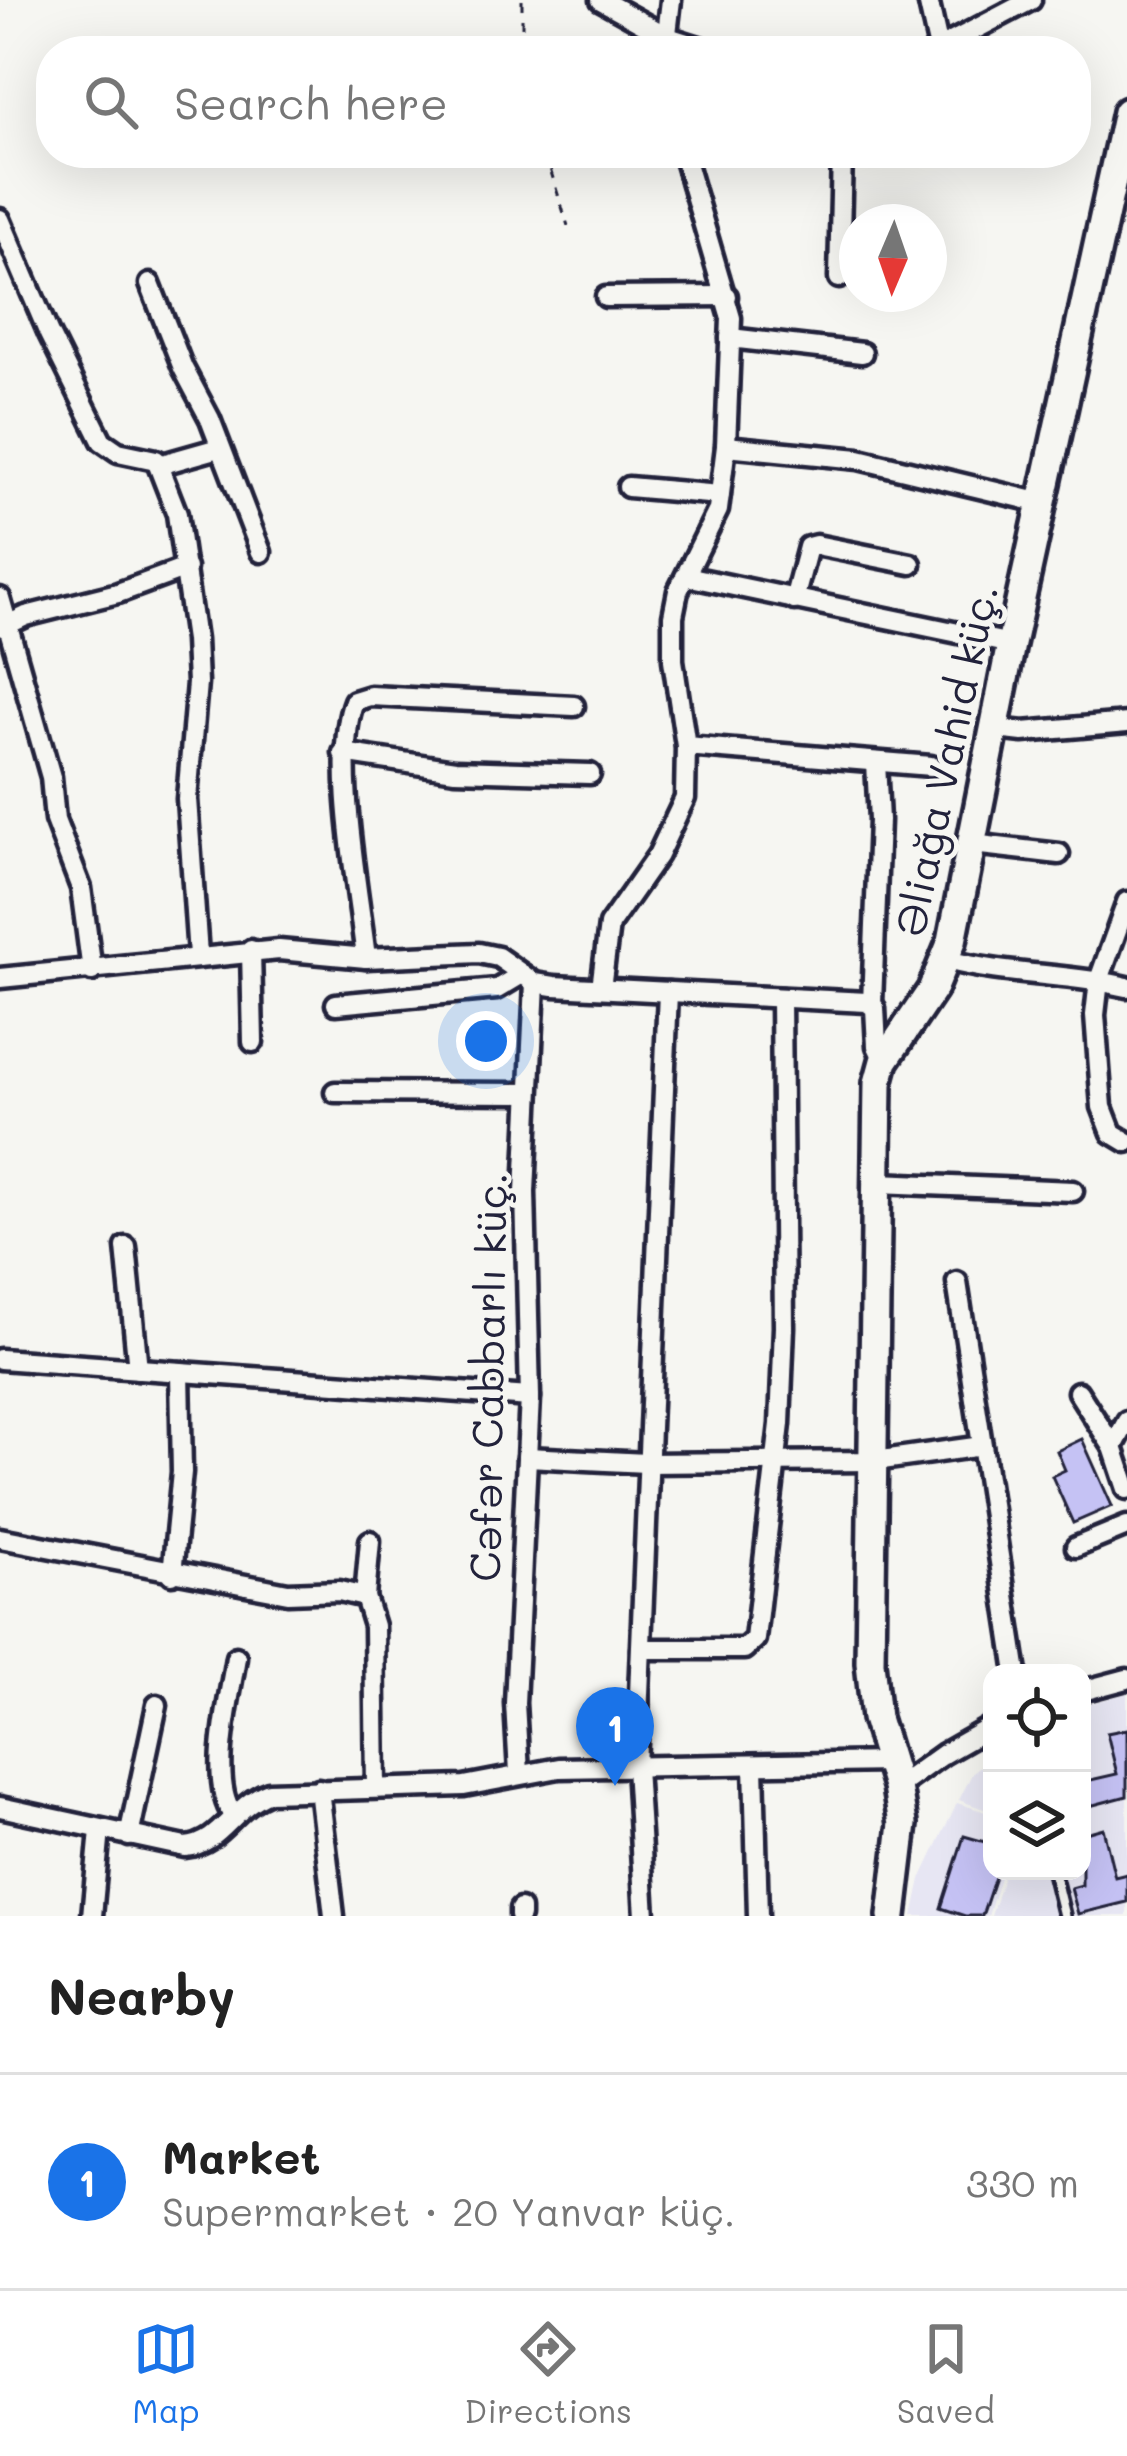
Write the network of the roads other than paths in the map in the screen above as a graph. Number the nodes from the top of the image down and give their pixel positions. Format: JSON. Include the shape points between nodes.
{"nodes":[{"id":1,"x":601,"y":0,"type":"edge"},
{"id":2,"x":671,"y":0,"type":"edge"},
{"id":3,"x":928,"y":0,"type":"edge"},
{"id":4,"x":1031,"y":0,"type":"edge"},
{"id":5,"x":654,"y":36,"type":"edge"},
{"id":6,"x":667,"y":36,"type":"edge"},
{"id":7,"x":934,"y":36,"type":"edge"},
{"id":8,"x":963,"y":36,"type":"edge"},
{"id":9,"x":1127,"y":112,"type":"edge"},
{"id":10,"x":687,"y":168,"type":"edge"},
{"id":11,"x":842,"y":168,"type":"edge"},
{"id":12,"x":841,"y":204,"type":"edge"},
{"id":13,"x":0,"y":219,"type":"edge"},
{"id":14,"x":149,"y":284,"type":"dead end"},
{"id":15,"x":727,"y":296,"type":"junction"},
{"id":16,"x":606,"y":297,"type":"dead end"},
{"id":17,"x":730,"y":338,"type":"junction"},
{"id":18,"x":862,"y":352,"type":"dead end"},
{"id":19,"x":726,"y":446,"type":"junction"},
{"id":20,"x":219,"y":448,"type":"junction"},
{"id":21,"x":159,"y":465,"type":"junction"},
{"id":22,"x":628,"y":487,"type":"dead end"},
{"id":23,"x":720,"y":495,"type":"junction"},
{"id":24,"x":1042,"y":503,"type":"junction"},
{"id":25,"x":261,"y":552,"type":"dead end"},
{"id":26,"x":911,"y":564,"type":"dead end"},
{"id":27,"x":186,"y":568,"type":"junction"},
{"id":28,"x":686,"y":575,"type":"junction"},
{"id":29,"x":0,"y":598,"type":"edge"},
{"id":30,"x":794,"y":600,"type":"junction"},
{"id":31,"x":4,"y":626,"type":"edge"},
{"id":32,"x":1011,"y":644,"type":"junction"},
{"id":33,"x":574,"y":706,"type":"dead end"},
{"id":34,"x":1127,"y":723,"type":"edge"},
{"id":35,"x":997,"y":729,"type":"junction"},
{"id":36,"x":686,"y":746,"type":"junction"},
{"id":37,"x":344,"y":753,"type":"junction"},
{"id":38,"x":876,"y":763,"type":"junction"},
{"id":39,"x":931,"y":766,"type":"dead end"},
{"id":40,"x":590,"y":774,"type":"dead end"},
{"id":41,"x":972,"y":844,"type":"junction"},
{"id":42,"x":1059,"y":854,"type":"dead end"},
{"id":43,"x":1127,"y":902,"type":"edge"},
{"id":44,"x":251,"y":950,"type":"junction"},
{"id":45,"x":198,"y":955,"type":"junction"},
{"id":46,"x":366,"y":958,"type":"junction"},
{"id":47,"x":946,"y":960,"type":"junction"},
{"id":48,"x":92,"y":971,"type":"junction"},
{"id":49,"x":0,"y":978,"type":"edge"},
{"id":50,"x":529,"y":978,"type":"junction"},
{"id":51,"x":1099,"y":980,"type":"junction"},
{"id":52,"x":1127,"y":987,"type":"edge"},
{"id":53,"x":602,"y":988,"type":"junction"},
{"id":54,"x":668,"y":992,"type":"junction"},
{"id":55,"x":781,"y":998,"type":"junction"},
{"id":56,"x":336,"y":1004,"type":"dead end"},
{"id":57,"x":872,"y":1004,"type":"junction"},
{"id":58,"x":253,"y":1042,"type":"dead end"},
{"id":59,"x":884,"y":1061,"type":"junction"},
{"id":60,"x":335,"y":1092,"type":"dead end"},
{"id":61,"x":530,"y":1093,"type":"junction"},
{"id":62,"x":1127,"y":1142,"type":"edge"},
{"id":63,"x":878,"y":1183,"type":"junction"},
{"id":64,"x":1073,"y":1191,"type":"dead end"},
{"id":65,"x":125,"y":1247,"type":"dead end"},
{"id":66,"x":956,"y":1282,"type":"dead end"},
{"id":67,"x":0,"y":1359,"type":"edge"},
{"id":68,"x":138,"y":1369,"type":"junction"},
{"id":69,"x":181,"y":1372,"type":"junction"},
{"id":70,"x":1078,"y":1393,"type":"dead end"},
{"id":71,"x":530,"y":1397,"type":"junction"},
{"id":72,"x":1127,"y":1421,"type":"edge"},
{"id":73,"x":982,"y":1446,"type":"junction"},
{"id":74,"x":1113,"y":1447,"type":"junction"},
{"id":75,"x":527,"y":1457,"type":"junction"},
{"id":76,"x":874,"y":1461,"type":"junction"},
{"id":77,"x":646,"y":1463,"type":"junction"},
{"id":78,"x":774,"y":1463,"type":"junction"},
{"id":79,"x":1127,"y":1490,"type":"edge"},
{"id":80,"x":1127,"y":1526,"type":"edge"},
{"id":81,"x":0,"y":1538,"type":"edge"},
{"id":82,"x":370,"y":1541,"type":"dead end"},
{"id":83,"x":1076,"y":1547,"type":"dead end"},
{"id":84,"x":172,"y":1574,"type":"junction"},
{"id":85,"x":365,"y":1597,"type":"junction"},
{"id":86,"x":641,"y":1649,"type":"junction"},
{"id":87,"x":236,"y":1657,"type":"dead end"},
{"id":88,"x":1016,"y":1664,"type":"edge"},
{"id":89,"x":1127,"y":1679,"type":"edge"},
{"id":90,"x":1091,"y":1689,"type":"edge"},
{"id":91,"x":157,"y":1705,"type":"dead end"},
{"id":92,"x":983,"y":1731,"type":"edge"},
{"id":93,"x":754,"y":1765,"type":"junction"},
{"id":94,"x":636,"y":1767,"type":"junction"},
{"id":95,"x":519,"y":1773,"type":"junction"},
{"id":96,"x":893,"y":1774,"type":"junction"},
{"id":97,"x":376,"y":1788,"type":"junction"},
{"id":98,"x":319,"y":1790,"type":"junction"},
{"id":99,"x":0,"y":1807,"type":"edge"},
{"id":100,"x":233,"y":1815,"type":"junction"},
{"id":101,"x":100,"y":1830,"type":"junction"},
{"id":102,"x":129,"y":1836,"type":"junction"},
{"id":103,"x":1055,"y":1880,"type":"edge"},
{"id":104,"x":92,"y":1916,"type":"edge"},
{"id":105,"x":334,"y":1916,"type":"edge"},
{"id":106,"x":645,"y":1916,"type":"edge"},
{"id":107,"x":758,"y":1916,"type":"edge"},
{"id":108,"x":892,"y":1916,"type":"edge"},
{"id":109,"x":1064,"y":1916,"type":"edge"}],
"edges":[{"from":1,"to":5,"type":"street"},
{"from":2,"to":6,"type":"street"},
{"from":3,"to":7,"type":"street"},
{"from":4,"to":8,"type":"street"},
{"from":9,"to":24,"type":"street","name":"Əliağa Vahid küç."},
{"from":10,"to":15,"type":"street"},
{"from":11,"to":12,"type":"street"},
{"from":13,"to":21,"type":"street","via":[[102,441]]},
{"from":14,"to":20,"type":"street"},
{"from":15,"to":16,"type":"street"},
{"from":15,"to":17,"type":"street"},
{"from":17,"to":18,"type":"street"},
{"from":17,"to":19,"type":"street"},
{"from":19,"to":23,"type":"street"},
{"from":19,"to":24,"type":"street","via":[[838,455]]},
{"from":20,"to":21,"type":"street"},
{"from":20,"to":25,"type":"street"},
{"from":21,"to":27,"type":"street"},
{"from":22,"to":23,"type":"street"},
{"from":23,"to":28,"type":"street"},
{"from":24,"to":32,"type":"street","name":"Əliağa Vahid küç."},
{"from":26,"to":30,"type":"street","via":[[808,547]]},
{"from":27,"to":31,"type":"street"},
{"from":27,"to":45,"type":"street","via":[[196,640],[187,799]]},
{"from":28,"to":30,"type":"street"},
{"from":28,"to":36,"type":"street","via":[[671,643]]},
{"from":29,"to":31,"type":"street"},
{"from":30,"to":32,"type":"street"},
{"from":31,"to":48,"type":"street","via":[[81,888]]},
{"from":32,"to":35,"type":"street","name":"Əliağa Vahid küç."},
{"from":33,"to":37,"type":"street","via":[[370,696],[354,701]]},
{"from":34,"to":35,"type":"street"},
{"from":35,"to":41,"type":"street","name":"Əliağa Vahid küç."},
{"from":36,"to":38,"type":"street"},
{"from":36,"to":53,"type":"street","via":[[685,798],[658,855],[609,925]]},
{"from":37,"to":40,"type":"street","via":[[455,770]]},
{"from":37,"to":46,"type":"street"},
{"from":38,"to":39,"type":"street"},
{"from":38,"to":57,"type":"street"},
{"from":41,"to":42,"type":"street"},
{"from":41,"to":47,"type":"street","name":"Əliağa Vahid küç."},
{"from":43,"to":51,"type":"street"},
{"from":44,"to":45,"type":"street"},
{"from":44,"to":46,"type":"street"},
{"from":44,"to":58,"type":"street"},
{"from":45,"to":48,"type":"street"},
{"from":46,"to":50,"type":"street","via":[[479,953]]},
{"from":47,"to":51,"type":"street"},
{"from":47,"to":59,"type":"street","name":"Əliağa Vahid küç."},
{"from":48,"to":49,"type":"street"},
{"from":50,"to":53,"type":"street"},
{"from":50,"to":56,"type":"street","via":[[456,995]]},
{"from":50,"to":61,"type":"street","name":"Cəfər Cabbarlı küç."},
{"from":51,"to":52,"type":"street"},
{"from":51,"to":62,"type":"street","via":[[1102,1108],[1112,1133]]},
{"from":53,"to":54,"type":"street"},
{"from":54,"to":55,"type":"street"},
{"from":54,"to":77,"type":"street"},
{"from":55,"to":57,"type":"street"},
{"from":55,"to":78,"type":"street","via":[[784,1327]]},
{"from":57,"to":59,"type":"street"},
{"from":59,"to":63,"type":"street","name":"Əliağa Vahid küç."},
{"from":60,"to":61,"type":"street"},
{"from":61,"to":71,"type":"street","name":"Cəfər Cabbarlı küç."},
{"from":63,"to":64,"type":"street"},
{"from":63,"to":76,"type":"street","name":"Əliağa Vahid küç."},
{"from":65,"to":68,"type":"street"},
{"from":66,"to":73,"type":"street"},
{"from":67,"to":68,"type":"street"},
{"from":68,"to":69,"type":"street"},
{"from":69,"to":71,"type":"street"},
{"from":69,"to":84,"type":"street"},
{"from":70,"to":74,"type":"street"},
{"from":71,"to":75,"type":"street","name":"Cəfər Cabbarlı küç."},
{"from":72,"to":74,"type":"street"},
{"from":73,"to":76,"type":"street"},
{"from":73,"to":88,"type":"street"},
{"from":74,"to":79,"type":"street"},
{"from":75,"to":77,"type":"street"},
{"from":75,"to":95,"type":"street","name":"Cəfər Cabbarlı küç."},
{"from":76,"to":78,"type":"street"},
{"from":76,"to":96,"type":"street","name":"Əliağa Vahid küç.","via":[[870,1662]]},
{"from":77,"to":78,"type":"street"},
{"from":77,"to":86,"type":"street"},
{"from":78,"to":86,"type":"street","via":[[750,1648]]},
{"from":80,"to":83,"type":"street"},
{"from":81,"to":84,"type":"street"},
{"from":82,"to":85,"type":"street"},
{"from":84,"to":85,"type":"street","via":[[288,1594]]},
{"from":85,"to":97,"type":"street","via":[[374,1626]]},
{"from":86,"to":94,"type":"street"},
{"from":87,"to":100,"type":"street","via":[[221,1781]]},
{"from":89,"to":90,"type":"street"},
{"from":91,"to":102,"type":"street"},
{"from":92,"to":96,"type":"street"},
{"from":93,"to":94,"type":"street"},
{"from":93,"to":96,"type":"street"},
{"from":93,"to":107,"type":"street"},
{"from":94,"to":95,"type":"street"},
{"from":94,"to":106,"type":"street"},
{"from":95,"to":97,"type":"street","via":[[481,1785]]},
{"from":96,"to":108,"type":"street","name":"Əliağa Vahid küç.","via":[[903,1840]]},
{"from":97,"to":98,"type":"street"},
{"from":98,"to":100,"type":"street","via":[[269,1792]]},
{"from":98,"to":105,"type":"street"},
{"from":99,"to":101,"type":"street"},
{"from":100,"to":102,"type":"street","via":[[200,1846]]},
{"from":101,"to":102,"type":"street"},
{"from":101,"to":104,"type":"street"},
{"from":103,"to":109,"type":"lane"}]}
